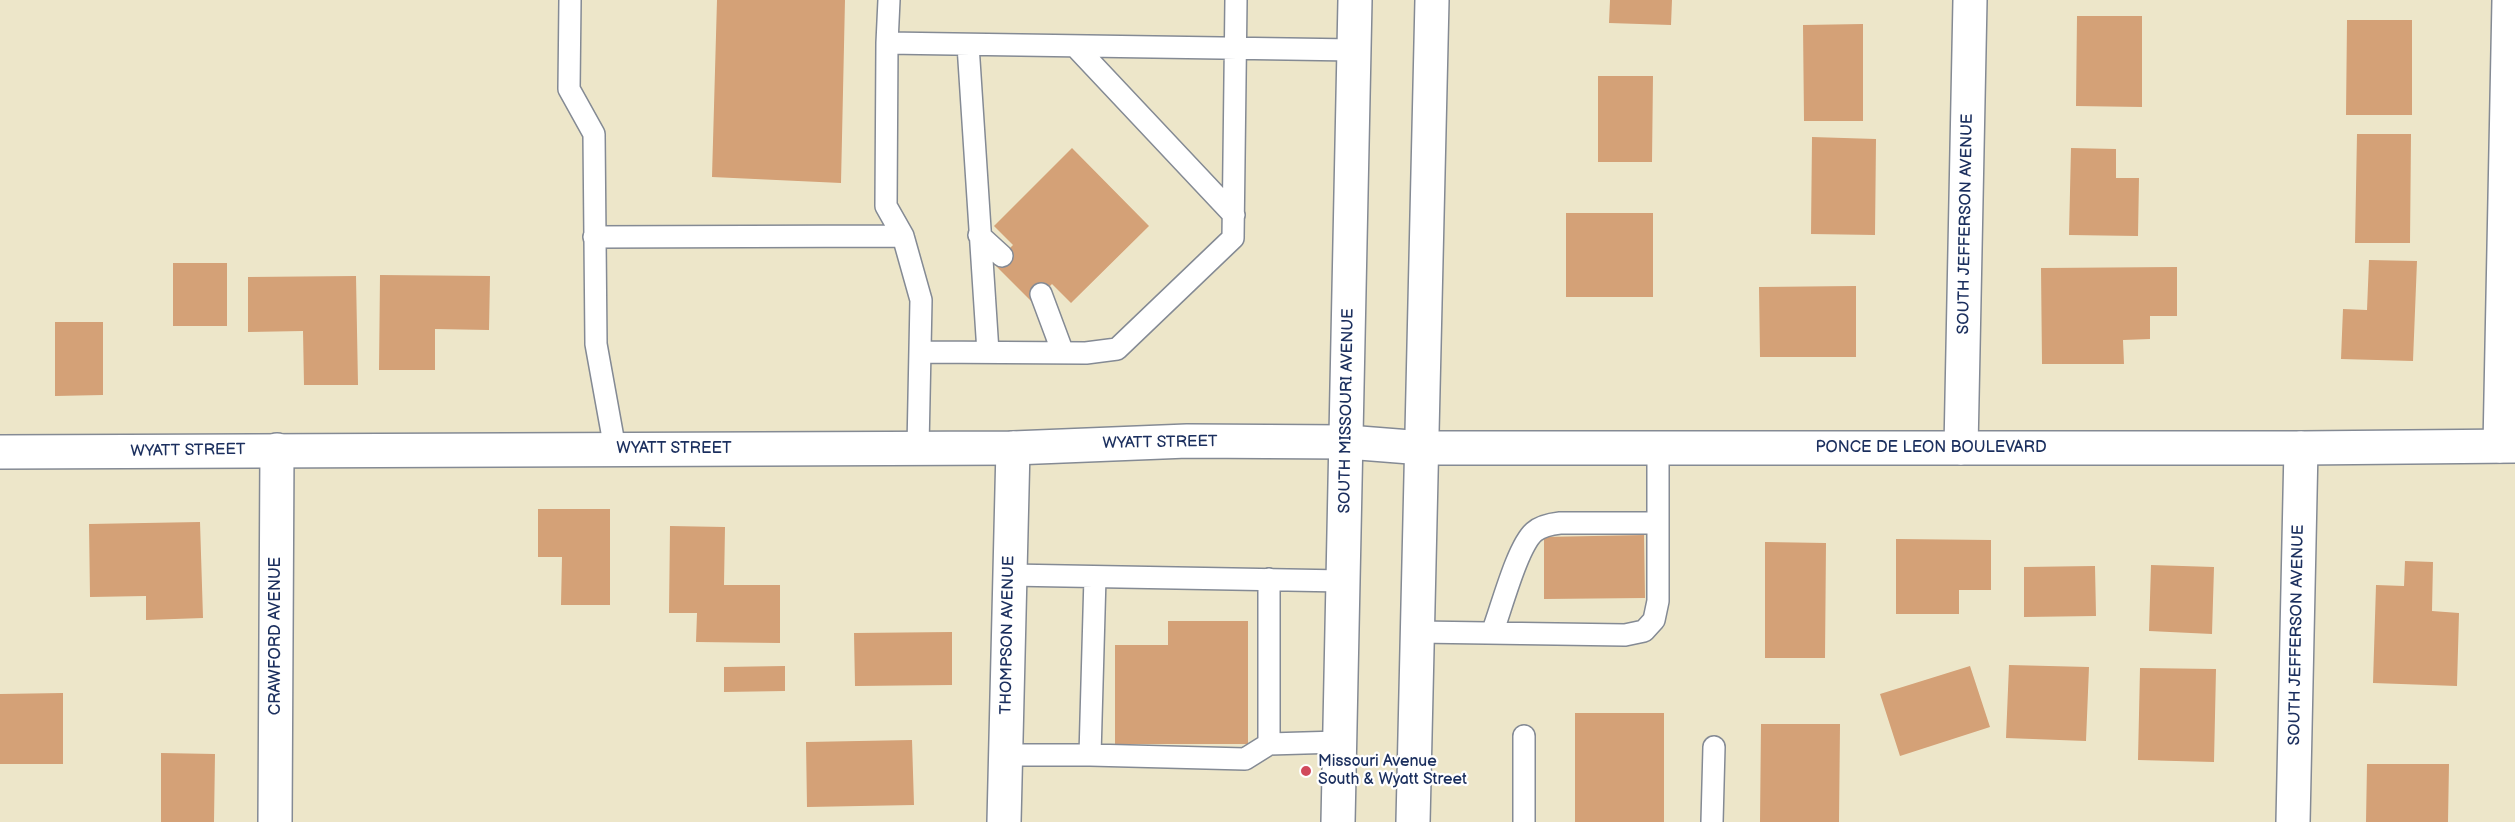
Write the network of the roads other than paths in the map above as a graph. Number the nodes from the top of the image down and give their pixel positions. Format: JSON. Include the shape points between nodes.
{"nodes":[{"id":1,"x":570,"y":0,"type":"edge"},
{"id":2,"x":889,"y":0,"type":"edge"},
{"id":3,"x":1236,"y":0,"type":"edge"},
{"id":4,"x":1356,"y":0,"type":"edge"},
{"id":5,"x":1431,"y":0,"type":"edge"},
{"id":6,"x":1970,"y":0,"type":"edge"},
{"id":7,"x":2509,"y":0,"type":"edge"},
{"id":8,"x":887,"y":43,"type":"junction"},
{"id":9,"x":968,"y":45,"type":"junction"},
{"id":10,"x":1075,"y":46,"type":"junction"},
{"id":11,"x":1235,"y":47,"type":"junction"},
{"id":12,"x":1354,"y":50,"type":"junction"},
{"id":13,"x":1234,"y":215,"type":"junction"},
{"id":14,"x":979,"y":235,"type":"junction"},
{"id":15,"x":594,"y":237,"type":"junction"},
{"id":16,"x":903,"y":237,"type":"junction"},
{"id":17,"x":1002,"y":256,"type":"dead end"},
{"id":18,"x":1041,"y":294,"type":"dead end"},
{"id":19,"x":920,"y":352,"type":"junction"},
{"id":20,"x":988,"y":352,"type":"junction"},
{"id":21,"x":1063,"y":353,"type":"junction"},
{"id":22,"x":1347,"y":442,"type":"junction"},
{"id":23,"x":2507,"y":446,"type":"edge"},
{"id":24,"x":918,"y":447,"type":"junction"},
{"id":25,"x":1013,"y":448,"type":"junction"},
{"id":26,"x":1422,"y":448,"type":"junction"},
{"id":27,"x":1658,"y":448,"type":"junction"},
{"id":28,"x":1961,"y":448,"type":"junction"},
{"id":29,"x":2301,"y":448,"type":"junction"},
{"id":30,"x":615,"y":449,"type":"junction"},
{"id":31,"x":277,"y":450,"type":"junction"},
{"id":32,"x":0,"y":452,"type":"edge"},
{"id":33,"x":1658,"y":523,"type":"junction"},
{"id":34,"x":1010,"y":575,"type":"junction"},
{"id":35,"x":1095,"y":577,"type":"junction"},
{"id":36,"x":1269,"y":579,"type":"junction"},
{"id":37,"x":1343,"y":581,"type":"junction"},
{"id":38,"x":1418,"y":632,"type":"junction"},
{"id":39,"x":1492,"y":633,"type":"junction"},
{"id":40,"x":1524,"y":736,"type":"dead end"},
{"id":41,"x":1339,"y":742,"type":"junction"},
{"id":42,"x":1269,"y":744,"type":"junction"},
{"id":43,"x":1714,"y":747,"type":"dead end"},
{"id":44,"x":1005,"y":755,"type":"junction"},
{"id":45,"x":1090,"y":755,"type":"junction"},
{"id":46,"x":275,"y":822,"type":"edge"},
{"id":47,"x":1004,"y":822,"type":"edge"},
{"id":48,"x":1338,"y":822,"type":"edge"},
{"id":49,"x":1413,"y":822,"type":"edge"},
{"id":50,"x":1524,"y":822,"type":"edge"},
{"id":51,"x":1713,"y":822,"type":"edge"},
{"id":52,"x":2293,"y":822,"type":"edge"}],
"edges":[{"from":1,"to":15,"type":"lane","via":[[569,89],[594,134]]},
{"from":2,"to":8,"type":"lane"},
{"from":3,"to":11,"type":"lane"},
{"from":4,"to":12,"type":"street","name":"SOUTH MISSOURI AVENUE"},
{"from":5,"to":26,"type":"street"},
{"from":6,"to":28,"type":"street","name":"SOUTH JEFFERSON AVENUE"},
{"from":7,"to":23,"type":"street"},
{"from":8,"to":9,"type":"lane"},
{"from":8,"to":16,"type":"lane","via":[[886,206]]},
{"from":9,"to":10,"type":"lane"},
{"from":9,"to":14,"type":"lane"},
{"from":10,"to":11,"type":"lane"},
{"from":10,"to":13,"type":"lane"},
{"from":11,"to":12,"type":"lane"},
{"from":11,"to":13,"type":"lane"},
{"from":12,"to":22,"type":"street","name":"SOUTH MISSOURI AVENUE"},
{"from":13,"to":21,"type":"lane","via":[[1233,238],[1118,349]]},
{"from":14,"to":17,"type":"lane"},
{"from":14,"to":20,"type":"lane"},
{"from":15,"to":16,"type":"lane"},
{"from":15,"to":30,"type":"lane","via":[[596,344]]},
{"from":16,"to":19,"type":"lane","via":[[921,300]]},
{"from":18,"to":21,"type":"lane"},
{"from":19,"to":20,"type":"lane"},
{"from":19,"to":24,"type":"lane"},
{"from":20,"to":21,"type":"lane"},
{"from":22,"to":25,"type":"street","name":"WYATT STREET","via":[[1187,441]]},
{"from":22,"to":26,"type":"street","name":"PONCE DE LEON BOULEVARD"},
{"from":22,"to":37,"type":"street","name":"SOUTH MISSOURI AVENUE"},
{"from":23,"to":29,"type":"street","name":"PONCE DE LEON BOULEVARD"},
{"from":24,"to":25,"type":"street","name":"WYATT STREET"},
{"from":24,"to":30,"type":"street","name":"WYATT STREET"},
{"from":25,"to":34,"type":"street","name":"THOMPSON AVENUE"},
{"from":26,"to":27,"type":"street","name":"PONCE DE LEON BOULEVARD"},
{"from":26,"to":38,"type":"street"},
{"from":27,"to":28,"type":"street","name":"PONCE DE LEON BOULEVARD"},
{"from":27,"to":33,"type":"lane"},
{"from":28,"to":29,"type":"street","name":"PONCE DE LEON BOULEVARD"},
{"from":29,"to":52,"type":"street","name":"SOUTH JEFFERSON AVENUE"},
{"from":30,"to":31,"type":"street","name":"WYATT STREET"},
{"from":31,"to":32,"type":"street","name":"WYATT STREET"},
{"from":31,"to":46,"type":"street","name":"CRAWFORD AVENUE"},
{"from":33,"to":39,"type":"lane","via":[[1560,523],[1534,532],[1524,546]]},
{"from":33,"to":39,"type":"lane","via":[[1658,600],[1654,620],[1644,631],[1625,635]]},
{"from":34,"to":35,"type":"lane"},
{"from":34,"to":44,"type":"street","name":"THOMPSON AVENUE"},
{"from":35,"to":36,"type":"lane"},
{"from":35,"to":45,"type":"lane"},
{"from":36,"to":37,"type":"lane"},
{"from":36,"to":42,"type":"lane"},
{"from":37,"to":41,"type":"street","name":"SOUTH MISSOURI AVENUE"},
{"from":38,"to":39,"type":"lane"},
{"from":38,"to":49,"type":"street"},
{"from":40,"to":50,"type":"lane"},
{"from":41,"to":42,"type":"lane"},
{"from":41,"to":48,"type":"street","name":"SOUTH MISSOURI AVENUE"},
{"from":42,"to":45,"type":"lane","via":[[1245,759]]},
{"from":43,"to":51,"type":"lane"},
{"from":44,"to":45,"type":"lane"},
{"from":44,"to":47,"type":"street","name":"THOMPSON AVENUE"}]}
